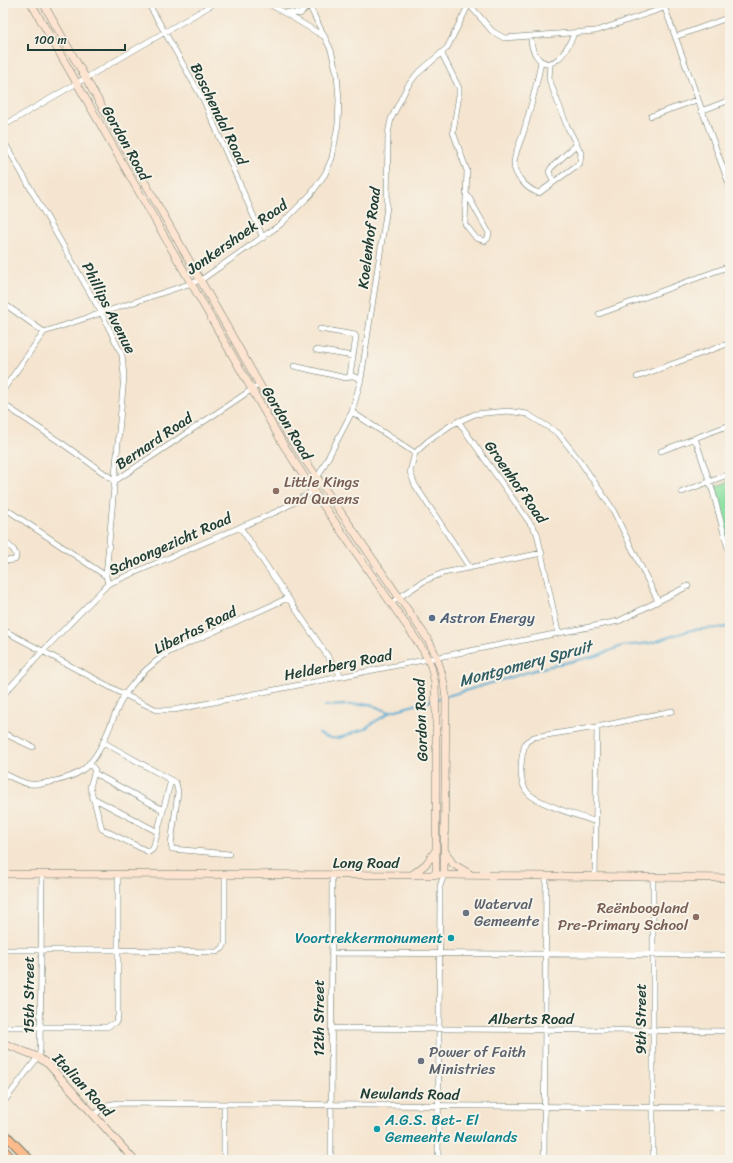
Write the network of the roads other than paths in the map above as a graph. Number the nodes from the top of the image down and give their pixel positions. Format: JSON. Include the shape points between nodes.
{"nodes":[{"id":1,"x":31,"y":3,"type":"edge"},
{"id":2,"x":43,"y":3,"type":"edge"},
{"id":3,"x":148,"y":3,"type":"edge"},
{"id":4,"x":215,"y":3,"type":"edge"},
{"id":5,"x":268,"y":3,"type":"edge"},
{"id":6,"x":468,"y":3,"type":"edge"},
{"id":7,"x":309,"y":4,"type":"edge"},
{"id":8,"x":663,"y":6,"type":"edge"},
{"id":9,"x":282,"y":11,"type":"junction"},
{"id":10,"x":730,"y":18,"type":"edge"},
{"id":11,"x":164,"y":31,"type":"junction"},
{"id":12,"x":574,"y":34,"type":"junction"},
{"id":13,"x":531,"y":37,"type":"junction"},
{"id":14,"x":675,"y":37,"type":"junction"},
{"id":15,"x":326,"y":38,"type":"junction"},
{"id":16,"x":442,"y":54,"type":"junction"},
{"id":17,"x":541,"y":61,"type":"junction"},
{"id":18,"x":550,"y":63,"type":"junction"},
{"id":19,"x":86,"y":78,"type":"junction"},
{"id":20,"x":77,"y":82,"type":"junction"},
{"id":21,"x":697,"y":100,"type":"junction"},
{"id":22,"x":730,"y":100,"type":"edge"},
{"id":23,"x":701,"y":111,"type":"junction"},
{"id":24,"x":651,"y":116,"type":"dead end"},
{"id":25,"x":3,"y":126,"type":"edge"},
{"id":26,"x":3,"y":140,"type":"edge"},
{"id":27,"x":577,"y":144,"type":"junction"},
{"id":28,"x":554,"y":182,"type":"junction"},
{"id":29,"x":729,"y":183,"type":"edge"},
{"id":30,"x":468,"y":196,"type":"junction"},
{"id":31,"x":263,"y":238,"type":"junction"},
{"id":32,"x":730,"y":266,"type":"edge"},
{"id":33,"x":200,"y":280,"type":"junction"},
{"id":34,"x":191,"y":285,"type":"junction"},
{"id":35,"x":3,"y":303,"type":"edge"},
{"id":36,"x":102,"y":314,"type":"junction"},
{"id":37,"x":599,"y":314,"type":"dead end"},
{"id":38,"x":320,"y":329,"type":"dead end"},
{"id":39,"x":44,"y":332,"type":"junction"},
{"id":40,"x":730,"y":343,"type":"edge"},
{"id":41,"x":316,"y":350,"type":"dead end"},
{"id":42,"x":353,"y":356,"type":"junction"},
{"id":43,"x":294,"y":366,"type":"dead end"},
{"id":44,"x":351,"y":376,"type":"junction"},
{"id":45,"x":637,"y":377,"type":"dead end"},
{"id":46,"x":361,"y":379,"type":"junction"},
{"id":47,"x":260,"y":384,"type":"junction"},
{"id":48,"x":251,"y":389,"type":"junction"},
{"id":49,"x":3,"y":390,"type":"edge"},
{"id":50,"x":3,"y":404,"type":"edge"},
{"id":51,"x":352,"y":412,"type":"junction"},
{"id":52,"x":458,"y":421,"type":"junction"},
{"id":53,"x":730,"y":425,"type":"edge"},
{"id":54,"x":695,"y":438,"type":"junction"},
{"id":55,"x":661,"y":451,"type":"dead end"},
{"id":56,"x":415,"y":453,"type":"junction"},
{"id":57,"x":730,"y":474,"type":"edge"},
{"id":58,"x":317,"y":478,"type":"junction"},
{"id":59,"x":115,"y":482,"type":"junction"},
{"id":60,"x":710,"y":482,"type":"junction"},
{"id":61,"x":312,"y":489,"type":"junction"},
{"id":62,"x":682,"y":492,"type":"dead end"},
{"id":63,"x":3,"y":507,"type":"edge"},
{"id":64,"x":240,"y":527,"type":"junction"},
{"id":65,"x":3,"y":541,"type":"edge"},
{"id":66,"x":542,"y":553,"type":"junction"},
{"id":67,"x":730,"y":556,"type":"edge"},
{"id":68,"x":3,"y":561,"type":"edge"},
{"id":69,"x":470,"y":568,"type":"junction"},
{"id":70,"x":106,"y":576,"type":"junction"},
{"id":71,"x":108,"y":584,"type":"junction"},
{"id":72,"x":688,"y":586,"type":"dead end"},
{"id":73,"x":399,"y":597,"type":"junction"},
{"id":74,"x":288,"y":598,"type":"junction"},
{"id":75,"x":658,"y":600,"type":"junction"},
{"id":76,"x":391,"y":603,"type":"junction"},
{"id":77,"x":3,"y":630,"type":"edge"},
{"id":78,"x":558,"y":632,"type":"junction"},
{"id":79,"x":43,"y":651,"type":"junction"},
{"id":80,"x":438,"y":657,"type":"junction"},
{"id":81,"x":428,"y":659,"type":"junction"},
{"id":82,"x":341,"y":676,"type":"junction"},
{"id":83,"x":3,"y":695,"type":"edge"},
{"id":84,"x":125,"y":695,"type":"junction"},
{"id":85,"x":672,"y":711,"type":"dead end"},
{"id":86,"x":597,"y":727,"type":"junction"},
{"id":87,"x":3,"y":733,"type":"edge"},
{"id":88,"x":103,"y":742,"type":"junction"},
{"id":89,"x":32,"y":747,"type":"dead end"},
{"id":90,"x":89,"y":763,"type":"junction"},
{"id":91,"x":3,"y":773,"type":"edge"},
{"id":92,"x":94,"y":773,"type":"junction"},
{"id":93,"x":171,"y":780,"type":"junction"},
{"id":94,"x":93,"y":798,"type":"junction"},
{"id":95,"x":162,"y":810,"type":"junction"},
{"id":96,"x":596,"y":822,"type":"junction"},
{"id":97,"x":158,"y":832,"type":"junction"},
{"id":98,"x":440,"y":849,"type":"junction"},
{"id":99,"x":229,"y":854,"type":"dead end"},
{"id":100,"x":3,"y":874,"type":"edge"},
{"id":101,"x":42,"y":875,"type":"junction"},
{"id":102,"x":118,"y":875,"type":"junction"},
{"id":103,"x":225,"y":875,"type":"junction"},
{"id":104,"x":436,"y":875,"type":"junction"},
{"id":105,"x":444,"y":875,"type":"junction"},
{"id":106,"x":332,"y":876,"type":"junction"},
{"id":107,"x":412,"y":876,"type":"junction"},
{"id":108,"x":474,"y":876,"type":"junction"},
{"id":109,"x":546,"y":877,"type":"junction"},
{"id":110,"x":595,"y":877,"type":"junction"},
{"id":111,"x":654,"y":878,"type":"junction"},
{"id":112,"x":730,"y":878,"type":"edge"},
{"id":113,"x":440,"y":886,"type":"junction"},
{"id":114,"x":3,"y":950,"type":"edge"},
{"id":115,"x":41,"y":950,"type":"junction"},
{"id":116,"x":118,"y":950,"type":"junction"},
{"id":117,"x":331,"y":953,"type":"junction"},
{"id":118,"x":439,"y":953,"type":"junction"},
{"id":119,"x":546,"y":953,"type":"junction"},
{"id":120,"x":653,"y":955,"type":"junction"},
{"id":121,"x":730,"y":955,"type":"edge"},
{"id":122,"x":3,"y":1027,"type":"edge"},
{"id":123,"x":41,"y":1027,"type":"junction"},
{"id":124,"x":332,"y":1028,"type":"junction"},
{"id":125,"x":438,"y":1030,"type":"junction"},
{"id":126,"x":546,"y":1031,"type":"junction"},
{"id":127,"x":653,"y":1031,"type":"junction"},
{"id":128,"x":730,"y":1031,"type":"edge"},
{"id":129,"x":3,"y":1043,"type":"edge"},
{"id":130,"x":38,"y":1057,"type":"junction"},
{"id":131,"x":3,"y":1103,"type":"edge"},
{"id":132,"x":224,"y":1105,"type":"junction"},
{"id":133,"x":331,"y":1105,"type":"junction"},
{"id":134,"x":438,"y":1106,"type":"junction"},
{"id":135,"x":545,"y":1106,"type":"junction"},
{"id":136,"x":652,"y":1107,"type":"junction"},
{"id":137,"x":730,"y":1108,"type":"edge"},
{"id":138,"x":94,"y":1115,"type":"junction"},
{"id":139,"x":3,"y":1132,"type":"edge"},
{"id":140,"x":3,"y":1149,"type":"edge"},
{"id":141,"x":13,"y":1160,"type":"edge"},
{"id":142,"x":30,"y":1160,"type":"edge"},
{"id":143,"x":134,"y":1160,"type":"edge"},
{"id":144,"x":224,"y":1160,"type":"edge"},
{"id":145,"x":331,"y":1160,"type":"edge"},
{"id":146,"x":438,"y":1160,"type":"edge"},
{"id":147,"x":544,"y":1160,"type":"edge"},
{"id":148,"x":653,"y":1160,"type":"edge"}],
"edges":[{"from":1,"to":20,"type":"street","name":"Gordon Road"},
{"from":2,"to":19,"type":"street","name":"Gordon Road"},
{"from":3,"to":11,"type":"street","name":"Boschendal Road"},
{"from":4,"to":11,"type":"street"},
{"from":5,"to":9,"type":"street"},
{"from":6,"to":13,"type":"street","via":[[498,36]]},
{"from":6,"to":16,"type":"street","name":"Koelenhof Road"},
{"from":7,"to":9,"type":"street","via":[[303,13],[298,15]]},
{"from":7,"to":15,"type":"street","name":"Jonkershoek Road"},
{"from":8,"to":12,"type":"street","via":[[618,25]]},
{"from":8,"to":14,"type":"street"},
{"from":9,"to":15,"type":"street"},
{"from":10,"to":14,"type":"street"},
{"from":11,"to":19,"type":"street"},
{"from":11,"to":31,"type":"street","name":"Boschendal Road","via":[[204,102]]},
{"from":12,"to":13,"type":"street"},
{"from":12,"to":18,"type":"street","via":[[564,52]]},
{"from":13,"to":17,"type":"street","via":[[531,49]]},
{"from":14,"to":21,"type":"street"},
{"from":15,"to":31,"type":"street","name":"Jonkershoek Road","via":[[335,64],[338,87],[338,124],[332,158],[325,174],[311,194],[294,213]]},
{"from":16,"to":30,"type":"street","via":[[458,88],[453,132],[466,165]]},
{"from":16,"to":46,"type":"street","name":"Koelenhof Road","via":[[416,75],[404,92],[391,119],[388,134],[387,207]]},
{"from":17,"to":18,"type":"street"},
{"from":17,"to":28,"type":"street","via":[[514,165],[520,179],[534,192],[539,193]]},
{"from":18,"to":27,"type":"street","via":[[549,79]]},
{"from":19,"to":20,"type":"street"},
{"from":19,"to":33,"type":"street","name":"Gordon Road"},
{"from":20,"to":25,"type":"street"},
{"from":20,"to":34,"type":"street","name":"Gordon Road"},
{"from":21,"to":23,"type":"street"},
{"from":21,"to":24,"type":"street"},
{"from":22,"to":23,"type":"street"},
{"from":23,"to":29,"type":"street"},
{"from":26,"to":36,"type":"street","name":"Phillips Avenue"},
{"from":27,"to":28,"type":"street","via":[[551,168],[549,172]]},
{"from":27,"to":28,"type":"street","via":[[581,153],[580,162]]},
{"from":30,"to":30,"type":"street","via":[[489,233],[485,241],[471,234],[465,224]]},
{"from":31,"to":33,"type":"street","name":"Jonkershoek Road"},
{"from":32,"to":37,"type":"street"},
{"from":33,"to":34,"type":"street","name":"Jonkershoek Road"},
{"from":33,"to":47,"type":"street","name":"Gordon Road"},
{"from":34,"to":36,"type":"street","name":"Jonkershoek Road"},
{"from":34,"to":48,"type":"street","name":"Gordon Road"},
{"from":35,"to":39,"type":"street"},
{"from":36,"to":39,"type":"street","name":"Jonkershoek Road"},
{"from":36,"to":59,"type":"street","name":"Phillips Avenue","via":[[122,355],[124,367]]},
{"from":38,"to":42,"type":"street","via":[[355,335]]},
{"from":39,"to":49,"type":"street"},
{"from":40,"to":45,"type":"street"},
{"from":41,"to":42,"type":"street"},
{"from":42,"to":44,"type":"street"},
{"from":43,"to":44,"type":"street","via":[[346,378]]},
{"from":44,"to":46,"type":"street"},
{"from":46,"to":51,"type":"street","name":"Koelenhof Road"},
{"from":47,"to":48,"type":"street","name":"Bernard Road"},
{"from":47,"to":58,"type":"street","name":"Gordon Road","via":[[290,438]]},
{"from":48,"to":59,"type":"street","name":"Bernard Road"},
{"from":48,"to":61,"type":"street","name":"Gordon Road"},
{"from":50,"to":59,"type":"street","name":"Bernard Road"},
{"from":51,"to":56,"type":"street"},
{"from":51,"to":58,"type":"street","name":"Koelenhof Road"},
{"from":52,"to":56,"type":"street"},
{"from":52,"to":66,"type":"street","name":"Groenhof Road","via":[[537,533]]},
{"from":52,"to":75,"type":"street","via":[[475,414],[517,411],[558,432],[567,441],[612,508]]},
{"from":53,"to":54,"type":"street"},
{"from":54,"to":55,"type":"street"},
{"from":54,"to":60,"type":"street"},
{"from":56,"to":69,"type":"street","via":[[410,472],[415,485]]},
{"from":57,"to":60,"type":"street"},
{"from":58,"to":61,"type":"street","name":"Koelenhof Road"},
{"from":58,"to":73,"type":"street","name":"Gordon Road"},
{"from":59,"to":70,"type":"street","name":"Phillips Avenue"},
{"from":60,"to":62,"type":"street"},
{"from":60,"to":67,"type":"street"},
{"from":61,"to":64,"type":"street","name":"Schoongezicht Road","via":[[304,498]]},
{"from":61,"to":76,"type":"street","name":"Gordon Road"},
{"from":63,"to":70,"type":"street"},
{"from":64,"to":71,"type":"street","name":"Schoongezicht Road"},
{"from":64,"to":74,"type":"street"},
{"from":65,"to":68,"type":"street","via":[[16,552],[16,556],[15,560]]},
{"from":66,"to":69,"type":"street"},
{"from":66,"to":78,"type":"street","name":"Groenhof Road"},
{"from":69,"to":73,"type":"street","via":[[432,577]]},
{"from":70,"to":71,"type":"street","name":"Phillips Avenue"},
{"from":71,"to":79,"type":"street","name":"Schoongezicht Road"},
{"from":72,"to":75,"type":"street","name":"Helderberg Road"},
{"from":73,"to":76,"type":"street"},
{"from":73,"to":80,"type":"street","name":"Gordon Road"},
{"from":74,"to":82,"type":"street"},
{"from":74,"to":84,"type":"street","name":"Libertas Road","via":[[170,652],[146,669]]},
{"from":75,"to":78,"type":"street","name":"Helderberg Road","via":[[619,621]]},
{"from":76,"to":81,"type":"street","name":"Gordon Road"},
{"from":77,"to":79,"type":"street","name":"Helderberg Road"},
{"from":78,"to":80,"type":"street","name":"Helderberg Road"},
{"from":79,"to":83,"type":"street","name":"Schoongezicht Road"},
{"from":79,"to":84,"type":"street","name":"Helderberg Road"},
{"from":80,"to":81,"type":"street","name":"Helderberg Road"},
{"from":80,"to":98,"type":"street","name":"Gordon Road","via":[[446,696],[446,792]]},
{"from":81,"to":82,"type":"street","name":"Helderberg Road"},
{"from":81,"to":98,"type":"street","name":"Gordon Road","via":[[436,699]]},
{"from":82,"to":84,"type":"street","name":"Helderberg Road","via":[[174,710],[157,710]]},
{"from":84,"to":88,"type":"street","name":"Libertas Road"},
{"from":85,"to":86,"type":"street"},
{"from":86,"to":96,"type":"street"},
{"from":86,"to":96,"type":"street","via":[[530,739],[526,742],[521,759],[522,780],[528,793]]},
{"from":87,"to":89,"type":"street"},
{"from":88,"to":90,"type":"street","name":"Libertas Road"},
{"from":88,"to":93,"type":"street"},
{"from":90,"to":91,"type":"street","name":"Libertas Road","via":[[81,771],[41,784],[25,784]]},
{"from":90,"to":92,"type":"street","via":[[95,770]]},
{"from":92,"to":94,"type":"street","via":[[90,786]]},
{"from":92,"to":95,"type":"street"},
{"from":93,"to":95,"type":"street"},
{"from":93,"to":99,"type":"street","via":[[178,786],[172,848]]},
{"from":94,"to":97,"type":"street"},
{"from":94,"to":97,"type":"street","via":[[103,831],[149,852],[153,849]]},
{"from":95,"to":97,"type":"street"},
{"from":96,"to":110,"type":"street"},
{"from":98,"to":104,"type":"street","name":"Gordon Road"},
{"from":98,"to":105,"type":"street","name":"Gordon Road"},
{"from":98,"to":107,"type":"street"},
{"from":98,"to":108,"type":"street","via":[[453,864]]},
{"from":100,"to":101,"type":"street","name":"Long Road"},
{"from":101,"to":102,"type":"street","name":"Long Road"},
{"from":101,"to":115,"type":"street","name":"15th Street"},
{"from":102,"to":103,"type":"street","name":"Long Road"},
{"from":102,"to":116,"type":"street"},
{"from":103,"to":106,"type":"street","name":"Long Road"},
{"from":103,"to":116,"type":"street","via":[[225,943],[221,951]]},
{"from":104,"to":105,"type":"street","name":"Long Road"},
{"from":104,"to":107,"type":"street","name":"Long Road"},
{"from":104,"to":113,"type":"street"},
{"from":105,"to":108,"type":"street","name":"Long Road"},
{"from":105,"to":113,"type":"street"},
{"from":106,"to":107,"type":"street","name":"Long Road"},
{"from":106,"to":117,"type":"street","name":"12th Street"},
{"from":108,"to":109,"type":"street","name":"Long Road"},
{"from":109,"to":110,"type":"street","name":"Long Road"},
{"from":109,"to":119,"type":"street"},
{"from":110,"to":111,"type":"street","name":"Long Road"},
{"from":111,"to":112,"type":"street","name":"Long Road"},
{"from":111,"to":120,"type":"street","name":"9th Street"},
{"from":113,"to":118,"type":"street"},
{"from":114,"to":115,"type":"street"},
{"from":115,"to":116,"type":"street"},
{"from":115,"to":123,"type":"street","name":"15th Street"},
{"from":116,"to":123,"type":"street","via":[[118,1016],[114,1025]]},
{"from":117,"to":118,"type":"street"},
{"from":117,"to":124,"type":"street","name":"12th Street"},
{"from":118,"to":119,"type":"street"},
{"from":118,"to":125,"type":"street"},
{"from":119,"to":120,"type":"street"},
{"from":119,"to":126,"type":"street"},
{"from":120,"to":121,"type":"street"},
{"from":120,"to":127,"type":"street","name":"9th Street"},
{"from":122,"to":123,"type":"street"},
{"from":123,"to":130,"type":"street","name":"15th Street"},
{"from":124,"to":125,"type":"street","name":"Alberts Road"},
{"from":124,"to":133,"type":"street","name":"12th Street"},
{"from":125,"to":126,"type":"street","name":"Alberts Road"},
{"from":125,"to":134,"type":"street"},
{"from":126,"to":127,"type":"street","name":"Alberts Road"},
{"from":126,"to":135,"type":"street"},
{"from":127,"to":128,"type":"street","name":"Alberts Road"},
{"from":127,"to":136,"type":"street","name":"9th Street"},
{"from":129,"to":130,"type":"street","name":"Italian Road"},
{"from":130,"to":131,"type":"street"},
{"from":130,"to":138,"type":"street","name":"Italian Road","via":[[49,1065]]},
{"from":132,"to":133,"type":"street","name":"Newlands Road"},
{"from":132,"to":138,"type":"street","name":"Newlands Road","via":[[118,1103],[107,1105]]},
{"from":132,"to":144,"type":"street"},
{"from":133,"to":134,"type":"street","name":"Newlands Road"},
{"from":133,"to":145,"type":"street","name":"12th Street"},
{"from":134,"to":135,"type":"street","name":"Newlands Road"},
{"from":134,"to":146,"type":"street"},
{"from":135,"to":136,"type":"street","name":"Newlands Road"},
{"from":135,"to":147,"type":"street"},
{"from":136,"to":137,"type":"street","name":"Newlands Road"},
{"from":136,"to":148,"type":"street","name":"9th Street"},
{"from":138,"to":143,"type":"street","name":"Italian Road"},
{"from":139,"to":142,"type":"main road"},
{"from":140,"to":141,"type":"main road"}]}
